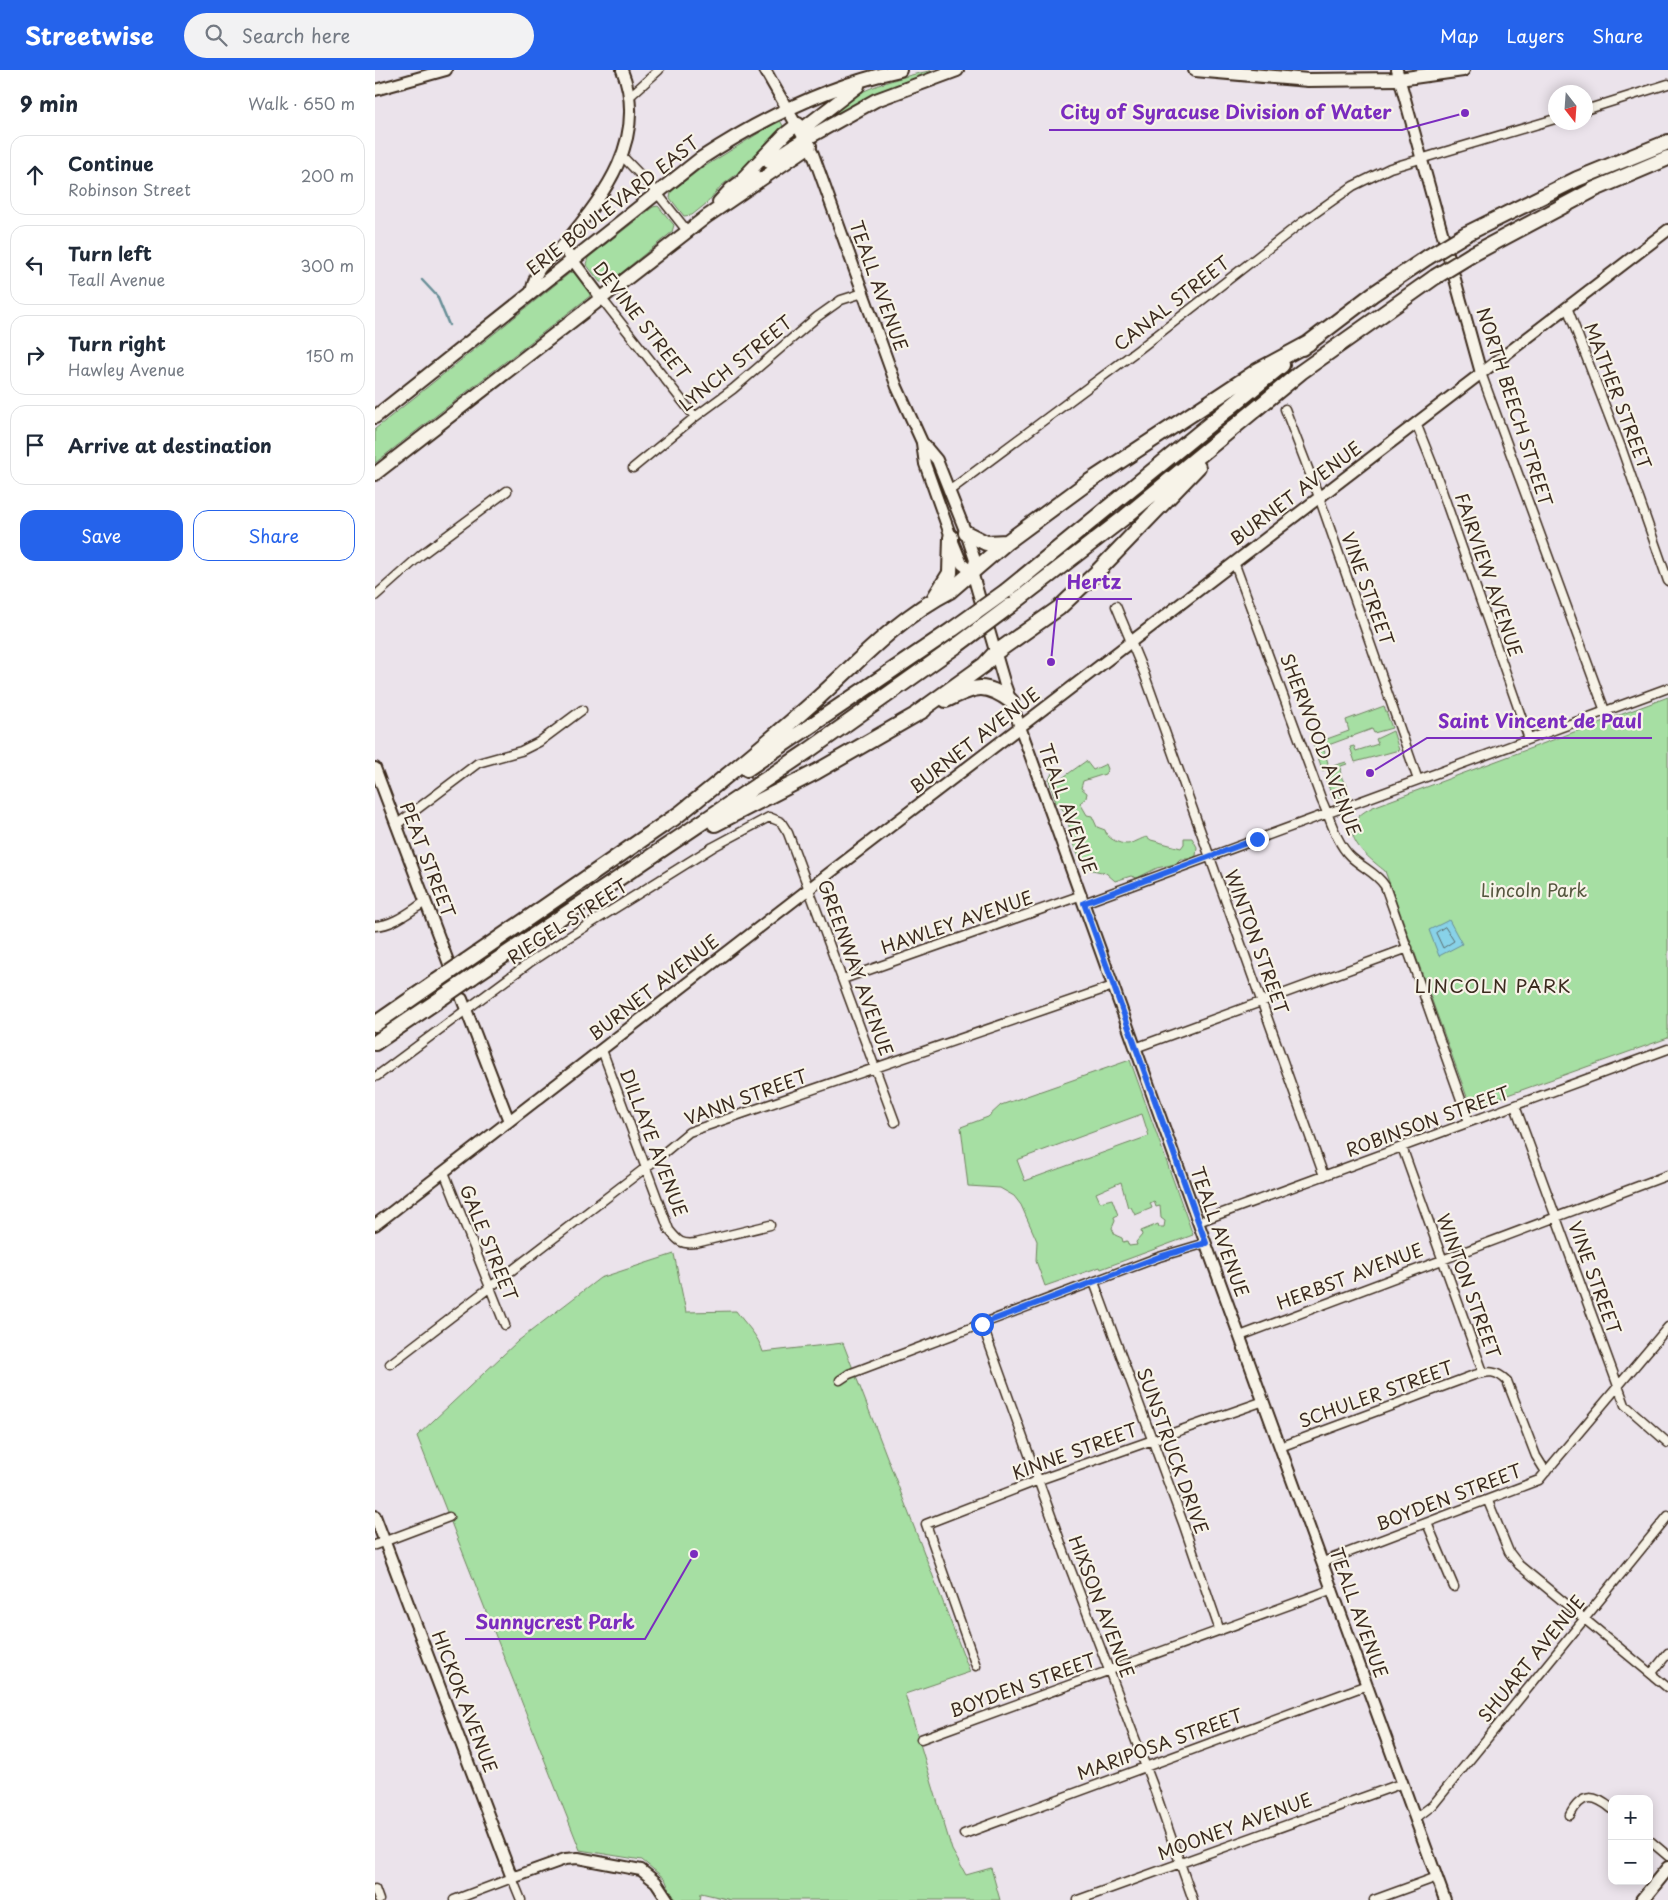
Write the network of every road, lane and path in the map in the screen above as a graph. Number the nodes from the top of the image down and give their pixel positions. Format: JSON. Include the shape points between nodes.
{"nodes":[{"id":1,"x":446,"y":70,"type":"edge"},
{"id":2,"x":622,"y":70,"type":"edge"},
{"id":3,"x":659,"y":70,"type":"edge"},
{"id":4,"x":765,"y":70,"type":"edge"},
{"id":5,"x":900,"y":70,"type":"edge"},
{"id":6,"x":957,"y":70,"type":"edge"},
{"id":7,"x":1195,"y":70,"type":"edge"},
{"id":8,"x":1463,"y":70,"type":"edge"},
{"id":9,"x":1398,"y":74,"type":"edge"},
{"id":10,"x":870,"y":78,"type":"junction"},
{"id":11,"x":1668,"y":84,"type":"edge"},
{"id":12,"x":375,"y":90,"type":"edge"},
{"id":13,"x":629,"y":97,"type":"junction"},
{"id":14,"x":1593,"y":107,"type":"edge"},
{"id":15,"x":788,"y":108,"type":"junction"},
{"id":16,"x":1548,"y":121,"type":"edge"},
{"id":17,"x":803,"y":135,"type":"junction"},
{"id":18,"x":1668,"y":142,"type":"edge"},
{"id":19,"x":623,"y":157,"type":"junction"},
{"id":20,"x":1422,"y":158,"type":"junction"},
{"id":21,"x":1668,"y":158,"type":"edge"},
{"id":22,"x":657,"y":192,"type":"junction"},
{"id":23,"x":706,"y":217,"type":"junction"},
{"id":24,"x":1668,"y":230,"type":"edge"},
{"id":25,"x":688,"y":232,"type":"junction"},
{"id":26,"x":561,"y":246,"type":"junction"},
{"id":27,"x":572,"y":260,"type":"junction"},
{"id":28,"x":531,"y":292,"type":"junction"},
{"id":29,"x":863,"y":293,"type":"junction"},
{"id":30,"x":602,"y":299,"type":"junction"},
{"id":31,"x":1567,"y":307,"type":"junction"},
{"id":32,"x":1309,"y":343,"type":"junction"},
{"id":33,"x":1481,"y":372,"type":"junction"},
{"id":34,"x":1285,"y":409,"type":"dead end"},
{"id":35,"x":695,"y":416,"type":"junction"},
{"id":36,"x":375,"y":417,"type":"edge"},
{"id":37,"x":1416,"y":422,"type":"junction"},
{"id":38,"x":1235,"y":428,"type":"junction"},
{"id":39,"x":922,"y":442,"type":"junction"},
{"id":40,"x":633,"y":468,"type":"dead end"},
{"id":41,"x":375,"y":474,"type":"edge"},
{"id":42,"x":949,"y":490,"type":"junction"},
{"id":43,"x":507,"y":491,"type":"dead end"},
{"id":44,"x":1319,"y":497,"type":"junction"},
{"id":45,"x":966,"y":533,"type":"junction"},
{"id":46,"x":951,"y":537,"type":"junction"},
{"id":47,"x":1007,"y":542,"type":"junction"},
{"id":48,"x":1234,"y":562,"type":"junction"},
{"id":49,"x":973,"y":572,"type":"junction"},
{"id":50,"x":1668,"y":581,"type":"edge"},
{"id":51,"x":375,"y":596,"type":"edge"},
{"id":52,"x":933,"y":600,"type":"junction"},
{"id":53,"x":1116,"y":606,"type":"dead end"},
{"id":54,"x":1131,"y":641,"type":"junction"},
{"id":55,"x":995,"y":653,"type":"junction"},
{"id":56,"x":1668,"y":688,"type":"edge"},
{"id":57,"x":1011,"y":701,"type":"junction"},
{"id":58,"x":583,"y":710,"type":"dead end"},
{"id":59,"x":1605,"y":711,"type":"junction"},
{"id":60,"x":916,"y":714,"type":"junction"},
{"id":61,"x":1020,"y":726,"type":"junction"},
{"id":62,"x":1529,"y":739,"type":"junction"},
{"id":63,"x":375,"y":768,"type":"edge"},
{"id":64,"x":1418,"y":780,"type":"junction"},
{"id":65,"x":1327,"y":812,"type":"junction"},
{"id":66,"x":673,"y":819,"type":"junction"},
{"id":67,"x":396,"y":825,"type":"junction"},
{"id":68,"x":784,"y":826,"type":"joint"},
{"id":69,"x":663,"y":850,"type":"junction"},
{"id":70,"x":1209,"y":857,"type":"junction"},
{"id":71,"x":810,"y":888,"type":"junction"},
{"id":72,"x":1083,"y":899,"type":"junction"},
{"id":73,"x":425,"y":902,"type":"junction"},
{"id":74,"x":375,"y":926,"type":"edge"},
{"id":75,"x":1407,"y":948,"type":"junction"},
{"id":76,"x":449,"y":964,"type":"dead end"},
{"id":77,"x":843,"y":979,"type":"junction"},
{"id":78,"x":1113,"y":986,"type":"junction"},
{"id":79,"x":462,"y":999,"type":"dead end"},
{"id":80,"x":1262,"y":1002,"type":"junction"},
{"id":81,"x":466,"y":1010,"type":"junction"},
{"id":82,"x":375,"y":1024,"type":"edge"},
{"id":83,"x":375,"y":1043,"type":"edge"},
{"id":84,"x":1135,"y":1048,"type":"junction"},
{"id":85,"x":1668,"y":1049,"type":"edge"},
{"id":86,"x":601,"y":1050,"type":"junction"},
{"id":87,"x":875,"y":1068,"type":"junction"},
{"id":88,"x":377,"y":1076,"type":"dead end"},
{"id":89,"x":1515,"y":1106,"type":"junction"},
{"id":90,"x":509,"y":1121,"type":"junction"},
{"id":91,"x":895,"y":1122,"type":"dead end"},
{"id":92,"x":1469,"y":1122,"type":"junction"},
{"id":93,"x":1402,"y":1147,"type":"junction"},
{"id":94,"x":646,"y":1168,"type":"junction"},
{"id":95,"x":443,"y":1172,"type":"junction"},
{"id":96,"x":1668,"y":1175,"type":"edge"},
{"id":97,"x":1324,"y":1176,"type":"junction"},
{"id":98,"x":1556,"y":1216,"type":"junction"},
{"id":99,"x":1198,"y":1222,"type":"junction"},
{"id":100,"x":375,"y":1225,"type":"edge"},
{"id":101,"x":770,"y":1225,"type":"dead end"},
{"id":102,"x":1206,"y":1243,"type":"junction"},
{"id":103,"x":1442,"y":1259,"type":"junction"},
{"id":104,"x":1094,"y":1282,"type":"junction"},
{"id":105,"x":489,"y":1286,"type":"junction"},
{"id":106,"x":982,"y":1324,"type":"junction"},
{"id":107,"x":505,"y":1325,"type":"dead end"},
{"id":108,"x":1668,"y":1327,"type":"edge"},
{"id":109,"x":1240,"y":1336,"type":"junction"},
{"id":110,"x":390,"y":1364,"type":"dead end"},
{"id":111,"x":1483,"y":1372,"type":"junction"},
{"id":112,"x":840,"y":1380,"type":"dead end"},
{"id":113,"x":1618,"y":1388,"type":"junction"},
{"id":114,"x":1264,"y":1401,"type":"junction"},
{"id":115,"x":1152,"y":1440,"type":"junction"},
{"id":116,"x":1668,"y":1443,"type":"edge"},
{"id":117,"x":1280,"y":1447,"type":"junction"},
{"id":118,"x":1546,"y":1472,"type":"junction"},
{"id":119,"x":1039,"y":1480,"type":"junction"},
{"id":120,"x":1489,"y":1500,"type":"junction"},
{"id":121,"x":375,"y":1516,"type":"edge"},
{"id":122,"x":1668,"y":1516,"type":"edge"},
{"id":123,"x":449,"y":1517,"type":"dead end"},
{"id":124,"x":1427,"y":1523,"type":"junction"},
{"id":125,"x":380,"y":1543,"type":"edge"},
{"id":126,"x":1323,"y":1562,"type":"junction"},
{"id":127,"x":1454,"y":1587,"type":"dead end"},
{"id":128,"x":1333,"y":1589,"type":"junction"},
{"id":129,"x":1585,"y":1618,"type":"junction"},
{"id":130,"x":1220,"y":1631,"type":"junction"},
{"id":131,"x":1668,"y":1653,"type":"edge"},
{"id":132,"x":976,"y":1666,"type":"dead end"},
{"id":133,"x":1110,"y":1671,"type":"junction"},
{"id":134,"x":1651,"y":1674,"type":"junction"},
{"id":135,"x":1367,"y":1685,"type":"junction"},
{"id":136,"x":1668,"y":1688,"type":"edge"},
{"id":137,"x":921,"y":1739,"type":"dead end"},
{"id":138,"x":1146,"y":1766,"type":"junction"},
{"id":139,"x":1403,"y":1783,"type":"junction"},
{"id":140,"x":1608,"y":1806,"type":"edge"},
{"id":141,"x":1570,"y":1815,"type":"dead end"},
{"id":142,"x":1416,"y":1818,"type":"junction"},
{"id":143,"x":964,"y":1834,"type":"dead end"},
{"id":144,"x":1653,"y":1843,"type":"edge"},
{"id":145,"x":1668,"y":1856,"type":"edge"},
{"id":146,"x":1179,"y":1862,"type":"junction"},
{"id":147,"x":1668,"y":1868,"type":"edge"},
{"id":148,"x":1437,"y":1877,"type":"junction"},
{"id":149,"x":512,"y":1878,"type":"junction"},
{"id":150,"x":375,"y":1889,"type":"edge"},
{"id":151,"x":379,"y":1900,"type":"edge"},
{"id":152,"x":454,"y":1900,"type":"edge"},
{"id":153,"x":521,"y":1900,"type":"edge"},
{"id":154,"x":668,"y":1900,"type":"edge"},
{"id":155,"x":1078,"y":1900,"type":"edge"},
{"id":156,"x":1193,"y":1900,"type":"edge"},
{"id":157,"x":1374,"y":1900,"type":"edge"},
{"id":158,"x":1445,"y":1900,"type":"edge"},
{"id":159,"x":1642,"y":1900,"type":"edge"}],
"edges":[{"from":1,"to":12,"type":"street"},
{"from":2,"to":13,"type":"street"},
{"from":3,"to":13,"type":"street"},
{"from":4,"to":15,"type":"street","name":"TEALL AVENUE"},
{"from":5,"to":10,"type":"main road","name":"ERIE BOULEVARD EAST"},
{"from":6,"to":17,"type":"main road","via":[[876,100]]},
{"from":7,"to":9,"type":"main road","via":[[1287,79]]},
{"from":8,"to":9,"type":"main road"},
{"from":9,"to":20,"type":"street","name":"NORTH BEECH STREET"},
{"from":10,"to":15,"type":"main road","name":"ERIE BOULEVARD EAST"},
{"from":10,"to":17,"type":"main road"},
{"from":11,"to":14,"type":"street"},
{"from":13,"to":19,"type":"street"},
{"from":15,"to":17,"type":"street","name":"TEALL AVENUE"},
{"from":15,"to":22,"type":"main road","name":"ERIE BOULEVARD EAST","via":[[726,142]]},
{"from":16,"to":20,"type":"street","name":"CANAL STREET"},
{"from":17,"to":23,"type":"main road"},
{"from":17,"to":23,"type":"main road","via":[[785,134]]},
{"from":17,"to":29,"type":"street","name":"TEALL AVENUE","via":[[826,185]]},
{"from":18,"to":32,"type":"highway","bridge":true,"via":[[1554,190],[1466,234],[1373,294]]},
{"from":19,"to":22,"type":"street"},
{"from":19,"to":26,"type":"street","via":[[600,196]]},
{"from":20,"to":33,"type":"street","name":"NORTH BEECH STREET"},
{"from":20,"to":42,"type":"street","name":"CANAL STREET","via":[[1390,168],[1332,199],[1138,350]]},
{"from":21,"to":38,"type":"highway","bridge":true,"via":[[1595,188],[1471,255],[1301,372]]},
{"from":22,"to":25,"type":"street"},
{"from":22,"to":27,"type":"main road","name":"ERIE BOULEVARD EAST"},
{"from":23,"to":25,"type":"main road"},
{"from":24,"to":31,"type":"street","name":"BURNET AVENUE"},
{"from":25,"to":30,"type":"main road"},
{"from":26,"to":27,"type":"street","name":"DEVINE STREET"},
{"from":26,"to":28,"type":"street","via":[[536,272]]},
{"from":27,"to":28,"type":"main road","name":"ERIE BOULEVARD EAST"},
{"from":27,"to":30,"type":"street","name":"DEVINE STREET"},
{"from":28,"to":36,"type":"main road","name":"ERIE BOULEVARD EAST"},
{"from":29,"to":35,"type":"street","name":"LYNCH STREET","via":[[841,300],[817,317],[733,389]]},
{"from":29,"to":39,"type":"street","name":"TEALL AVENUE","via":[[897,387]]},
{"from":30,"to":35,"type":"street","name":"DEVINE STREET"},
{"from":30,"to":41,"type":"main road"},
{"from":31,"to":33,"type":"street","name":"BURNET AVENUE"},
{"from":31,"to":50,"type":"street","name":"MATHER STREET"},
{"from":32,"to":47,"type":"highway","via":[[1257,371],[1087,483]]},
{"from":32,"to":66,"type":"highway","bridge":true,"via":[[1006,591]]},
{"from":33,"to":37,"type":"street","name":"BURNET AVENUE"},
{"from":33,"to":59,"type":"street","name":"NORTH BEECH STREET"},
{"from":34,"to":44,"type":"street","name":"VINE STREET"},
{"from":35,"to":40,"type":"street","name":"LYNCH STREET"},
{"from":37,"to":44,"type":"street","name":"BURNET AVENUE"},
{"from":37,"to":62,"type":"street","name":"FAIRVIEW AVENUE"},
{"from":38,"to":55,"type":"highway","via":[[1153,516],[1065,602]]},
{"from":38,"to":69,"type":"highway","bridge":true,"via":[[1125,518],[959,644]]},
{"from":39,"to":42,"type":"street","name":"TEALL AVENUE","via":[[937,460]]},
{"from":39,"to":46,"type":"street","name":"TEALL AVENUE","via":[[925,464]]},
{"from":42,"to":45,"type":"street","name":"TEALL AVENUE"},
{"from":43,"to":51,"type":"street","via":[[421,555]]},
{"from":44,"to":48,"type":"street","name":"BURNET AVENUE"},
{"from":44,"to":64,"type":"street","name":"VINE STREET"},
{"from":45,"to":47,"type":"highway","via":[[985,543]]},
{"from":45,"to":49,"type":"street","name":"TEALL AVENUE","via":[[975,560]]},
{"from":46,"to":49,"type":"street","name":"TEALL AVENUE","via":[[962,564]]},
{"from":46,"to":52,"type":"highway","via":[[950,573]]},
{"from":47,"to":49,"type":"highway"},
{"from":48,"to":54,"type":"street","name":"BURNET AVENUE"},
{"from":48,"to":65,"type":"street","name":"SHERWOOD AVENUE"},
{"from":49,"to":52,"type":"highway"},
{"from":49,"to":55,"type":"street","name":"TEALL AVENUE"},
{"from":52,"to":66,"type":"highway"},
{"from":53,"to":54,"type":"street","name":"WINTON STREET"},
{"from":54,"to":61,"type":"street","name":"BURNET AVENUE"},
{"from":54,"to":70,"type":"street","name":"WINTON STREET"},
{"from":55,"to":57,"type":"street","name":"TEALL AVENUE"},
{"from":55,"to":60,"type":"highway","via":[[984,665]]},
{"from":56,"to":59,"type":"street","name":"HAWLEY AVENUE"},
{"from":57,"to":60,"type":"highway","via":[[989,688],[972,687]]},
{"from":57,"to":61,"type":"street","name":"TEALL AVENUE"},
{"from":58,"to":67,"type":"street","via":[[539,742],[521,751],[478,763]]},
{"from":59,"to":62,"type":"street","name":"HAWLEY AVENUE"},
{"from":60,"to":69,"type":"highway","via":[[816,772]]},
{"from":61,"to":71,"type":"street","name":"BURNET AVENUE"},
{"from":61,"to":72,"type":"street","name":"TEALL AVENUE"},
{"from":62,"to":64,"type":"street","name":"HAWLEY AVENUE"},
{"from":63,"to":67,"type":"street","name":"PEAT STREET"},
{"from":64,"to":65,"type":"street","name":"HAWLEY AVENUE"},
{"from":65,"to":70,"type":"street","name":"HAWLEY AVENUE"},
{"from":65,"to":75,"type":"street","name":"SHERWOOD AVENUE","via":[[1347,852],[1385,886]]},
{"from":66,"to":82,"type":"highway","bridge":true},
{"from":67,"to":73,"type":"street","name":"PEAT STREET"},
{"from":68,"to":71,"type":"street","name":"GREENWAY AVENUE"},
{"from":68,"to":81,"type":"street","name":"RIEGEL STREET","via":[[769,817],[750,826],[564,940]]},
{"from":69,"to":83,"type":"highway","bridge":true},
{"from":70,"to":72,"type":"street","name":"HAWLEY AVENUE"},
{"from":70,"to":80,"type":"street","name":"WINTON STREET"},
{"from":71,"to":77,"type":"street","name":"GREENWAY AVENUE"},
{"from":71,"to":86,"type":"street","name":"BURNET AVENUE"},
{"from":72,"to":77,"type":"street","name":"HAWLEY AVENUE"},
{"from":72,"to":78,"type":"street","name":"TEALL AVENUE"},
{"from":73,"to":74,"type":"street","via":[[397,920]]},
{"from":73,"to":76,"type":"street","name":"PEAT STREET"},
{"from":75,"to":80,"type":"street"},
{"from":75,"to":92,"type":"street","name":"SHERWOOD AVENUE"},
{"from":77,"to":87,"type":"street","name":"GREENWAY AVENUE"},
{"from":78,"to":84,"type":"street","name":"TEALL AVENUE"},
{"from":78,"to":87,"type":"street","name":"VANN STREET"},
{"from":79,"to":81,"type":"street"},
{"from":80,"to":84,"type":"street"},
{"from":80,"to":97,"type":"street","name":"WINTON STREET"},
{"from":81,"to":88,"type":"street","name":"RIEGEL STREET"},
{"from":81,"to":90,"type":"street"},
{"from":84,"to":99,"type":"street","name":"TEALL AVENUE"},
{"from":85,"to":89,"type":"street","name":"ROBINSON STREET"},
{"from":86,"to":90,"type":"street","name":"BURNET AVENUE"},
{"from":86,"to":94,"type":"street","name":"DILLAYE AVENUE"},
{"from":87,"to":91,"type":"street","name":"GREENWAY AVENUE"},
{"from":87,"to":94,"type":"street","name":"VANN STREET","via":[[689,1132]]},
{"from":89,"to":92,"type":"street","name":"ROBINSON STREET"},
{"from":89,"to":98,"type":"street","name":"VINE STREET"},
{"from":90,"to":95,"type":"street","name":"BURNET AVENUE"},
{"from":92,"to":93,"type":"street","name":"ROBINSON STREET"},
{"from":93,"to":97,"type":"street","name":"ROBINSON STREET"},
{"from":93,"to":103,"type":"street","name":"WINTON STREET"},
{"from":94,"to":101,"type":"street","name":"DILLAYE AVENUE","via":[[669,1230],[681,1244]]},
{"from":94,"to":105,"type":"street","name":"VANN STREET"},
{"from":95,"to":100,"type":"street","name":"BURNET AVENUE"},
{"from":95,"to":105,"type":"street","name":"GALE STREET"},
{"from":96,"to":98,"type":"street","name":"HERBST AVENUE"},
{"from":97,"to":99,"type":"street","name":"ROBINSON STREET"},
{"from":98,"to":103,"type":"street","name":"HERBST AVENUE"},
{"from":98,"to":113,"type":"street","name":"VINE STREET"},
{"from":99,"to":102,"type":"street","name":"TEALL AVENUE"},
{"from":102,"to":104,"type":"street"},
{"from":102,"to":109,"type":"street","name":"TEALL AVENUE"},
{"from":103,"to":109,"type":"street","name":"HERBST AVENUE"},
{"from":103,"to":111,"type":"street","name":"WINTON STREET"},
{"from":104,"to":106,"type":"street"},
{"from":104,"to":115,"type":"street","name":"SUNSTRUCK DRIVE"},
{"from":105,"to":107,"type":"street","name":"GALE STREET"},
{"from":105,"to":110,"type":"street","name":"VANN STREET"},
{"from":106,"to":112,"type":"street"},
{"from":106,"to":119,"type":"street","name":"HIXSON AVENUE"},
{"from":108,"to":113,"type":"street","name":"BOYDEN STREET"},
{"from":109,"to":114,"type":"street","name":"TEALL AVENUE"},
{"from":111,"to":117,"type":"street","name":"SCHULER STREET"},
{"from":111,"to":118,"type":"street","name":"WINTON STREET","via":[[1493,1371],[1507,1381],[1536,1456]]},
{"from":113,"to":116,"type":"street","name":"VINE STREET","via":[[1629,1411]]},
{"from":113,"to":118,"type":"street","name":"BOYDEN STREET"},
{"from":114,"to":115,"type":"street","name":"KINNE STREET"},
{"from":114,"to":117,"type":"street","name":"TEALL AVENUE"},
{"from":115,"to":119,"type":"street","name":"KINNE STREET"},
{"from":115,"to":130,"type":"street","name":"SUNSTRUCK DRIVE"},
{"from":117,"to":126,"type":"street","name":"TEALL AVENUE"},
{"from":118,"to":120,"type":"street","name":"BOYDEN STREET","via":[[1539,1480]]},
{"from":119,"to":132,"type":"street","name":"KINNE STREET","via":[[926,1524]]},
{"from":119,"to":133,"type":"street","name":"HIXSON AVENUE"},
{"from":120,"to":124,"type":"street","name":"BOYDEN STREET"},
{"from":120,"to":129,"type":"street","via":[[1509,1552],[1519,1565]]},
{"from":121,"to":125,"type":"street","name":"HICKOK AVENUE"},
{"from":122,"to":129,"type":"street","name":"SHUART AVENUE"},
{"from":123,"to":125,"type":"street"},
{"from":124,"to":126,"type":"street","name":"BOYDEN STREET"},
{"from":124,"to":127,"type":"street"},
{"from":125,"to":149,"type":"street","name":"HICKOK AVENUE"},
{"from":126,"to":128,"type":"street","name":"TEALL AVENUE"},
{"from":128,"to":130,"type":"street","name":"BOYDEN STREET"},
{"from":128,"to":135,"type":"street","name":"TEALL AVENUE"},
{"from":129,"to":134,"type":"street"},
{"from":129,"to":142,"type":"street","name":"SHUART AVENUE","via":[[1433,1805]]},
{"from":130,"to":133,"type":"street","name":"BOYDEN STREET"},
{"from":131,"to":134,"type":"street"},
{"from":133,"to":137,"type":"street","name":"BOYDEN STREET"},
{"from":133,"to":138,"type":"street","name":"HIXSON AVENUE"},
{"from":134,"to":136,"type":"street"},
{"from":135,"to":138,"type":"street","name":"MARIPOSA STREET"},
{"from":135,"to":139,"type":"street","name":"TEALL AVENUE"},
{"from":138,"to":143,"type":"street","name":"MARIPOSA STREET"},
{"from":138,"to":146,"type":"street","name":"HIXSON AVENUE"},
{"from":139,"to":142,"type":"street","name":"TEALL AVENUE"},
{"from":139,"to":146,"type":"street","name":"MOONEY AVENUE"},
{"from":140,"to":141,"type":"street","via":[[1595,1797],[1589,1797],[1579,1803]]},
{"from":142,"to":148,"type":"street","name":"TEALL AVENUE"},
{"from":144,"to":145,"type":"street"},
{"from":146,"to":155,"type":"street","name":"MOONEY AVENUE"},
{"from":146,"to":156,"type":"street","name":"HIXSON AVENUE"},
{"from":147,"to":159,"type":"main road"},
{"from":148,"to":157,"type":"street"},
{"from":148,"to":158,"type":"street","name":"TEALL AVENUE"},
{"from":149,"to":152,"type":"street"},
{"from":149,"to":153,"type":"street","name":"HICKOK AVENUE"},
{"from":149,"to":154,"type":"street","via":[[565,1859],[600,1861],[641,1870],[656,1882]]},
{"from":150,"to":151,"type":"street"}]}
